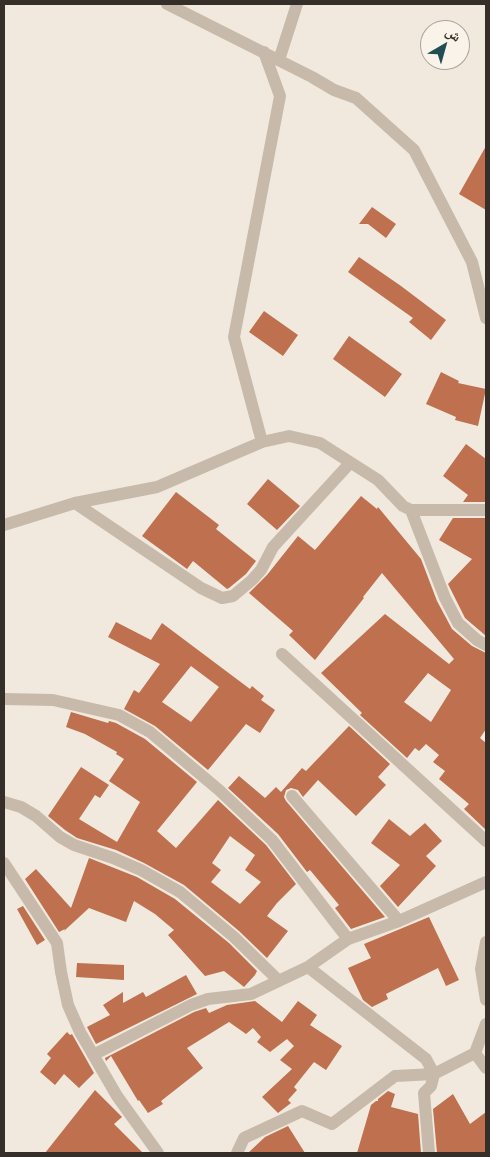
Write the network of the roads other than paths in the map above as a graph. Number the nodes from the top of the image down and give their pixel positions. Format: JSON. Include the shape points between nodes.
{"nodes":[{"id":1,"x":167,"y":4,"type":"edge"},
{"id":2,"x":297,"y":4,"type":"edge"},
{"id":3,"x":264,"y":52,"type":"junction"},
{"id":4,"x":279,"y":60,"type":"junction"},
{"id":5,"x":486,"y":318,"type":"edge"},
{"id":6,"x":262,"y":442,"type":"junction"},
{"id":7,"x":350,"y":463,"type":"junction"},
{"id":8,"x":75,"y":503,"type":"junction"},
{"id":9,"x":410,"y":510,"type":"junction"},
{"id":10,"x":486,"y":510,"type":"edge"},
{"id":11,"x":4,"y":525,"type":"edge"},
{"id":12,"x":486,"y":645,"type":"edge"},
{"id":13,"x":282,"y":654,"type":"dead end"},
{"id":14,"x":4,"y":699,"type":"edge"},
{"id":15,"x":292,"y":796,"type":"dead end"},
{"id":16,"x":4,"y":802,"type":"edge"},
{"id":17,"x":486,"y":841,"type":"edge"},
{"id":18,"x":4,"y":863,"type":"edge"},
{"id":19,"x":486,"y":882,"type":"edge"},
{"id":20,"x":399,"y":921,"type":"junction"},
{"id":21,"x":348,"y":939,"type":"junction"},
{"id":22,"x":486,"y":942,"type":"edge"},
{"id":23,"x":308,"y":967,"type":"junction"},
{"id":24,"x":279,"y":981,"type":"junction"},
{"id":25,"x":486,"y":1000,"type":"edge"},
{"id":26,"x":486,"y":1024,"type":"edge"},
{"id":27,"x":476,"y":1052,"type":"junction"},
{"id":28,"x":93,"y":1055,"type":"junction"},
{"id":29,"x":486,"y":1068,"type":"edge"},
{"id":30,"x":434,"y":1074,"type":"junction"},
{"id":31,"x":158,"y":1153,"type":"edge"},
{"id":32,"x":237,"y":1153,"type":"edge"},
{"id":33,"x":429,"y":1153,"type":"edge"}],
"edges":[{"from":1,"to":3,"type":"street"},
{"from":2,"to":4,"type":"street"},
{"from":3,"to":4,"type":"street"},
{"from":3,"to":6,"type":"street","via":[[280,96],[234,337]]},
{"from":4,"to":5,"type":"street","via":[[334,90],[356,98],[414,150],[472,262]]},
{"from":6,"to":7,"type":"street","via":[[289,436],[320,443]]},
{"from":6,"to":8,"type":"street","via":[[157,487]]},
{"from":7,"to":8,"type":"street","via":[[273,547],[252,580],[233,596],[222,598],[201,588]]},
{"from":7,"to":9,"type":"street","via":[[378,480]]},
{"from":8,"to":11,"type":"street"},
{"from":9,"to":10,"type":"street"},
{"from":9,"to":12,"type":"street","via":[[458,623]]},
{"from":13,"to":17,"type":"street"},
{"from":14,"to":21,"type":"street","via":[[53,700],[119,715],[150,732],[272,840]]},
{"from":15,"to":20,"type":"street"},
{"from":16,"to":24,"type":"street","via":[[36,816],[74,845],[141,870],[180,892],[234,937]]},
{"from":18,"to":28,"type":"street","via":[[57,943],[68,1005]]},
{"from":19,"to":20,"type":"street"},
{"from":20,"to":21,"type":"street"},
{"from":21,"to":23,"type":"street"},
{"from":22,"to":25,"type":"street","via":[[480,969]]},
{"from":23,"to":24,"type":"street"},
{"from":23,"to":30,"type":"street","via":[[426,1059]]},
{"from":24,"to":28,"type":"street","via":[[252,994],[208,999],[191,1005]]},
{"from":26,"to":27,"type":"street"},
{"from":27,"to":29,"type":"street"},
{"from":27,"to":30,"type":"street"},
{"from":28,"to":31,"type":"street","via":[[117,1096]]},
{"from":30,"to":32,"type":"street","via":[[394,1076],[332,1124],[302,1111],[244,1138]]},
{"from":30,"to":33,"type":"street","via":[[431,1086],[424,1093]]}]}
